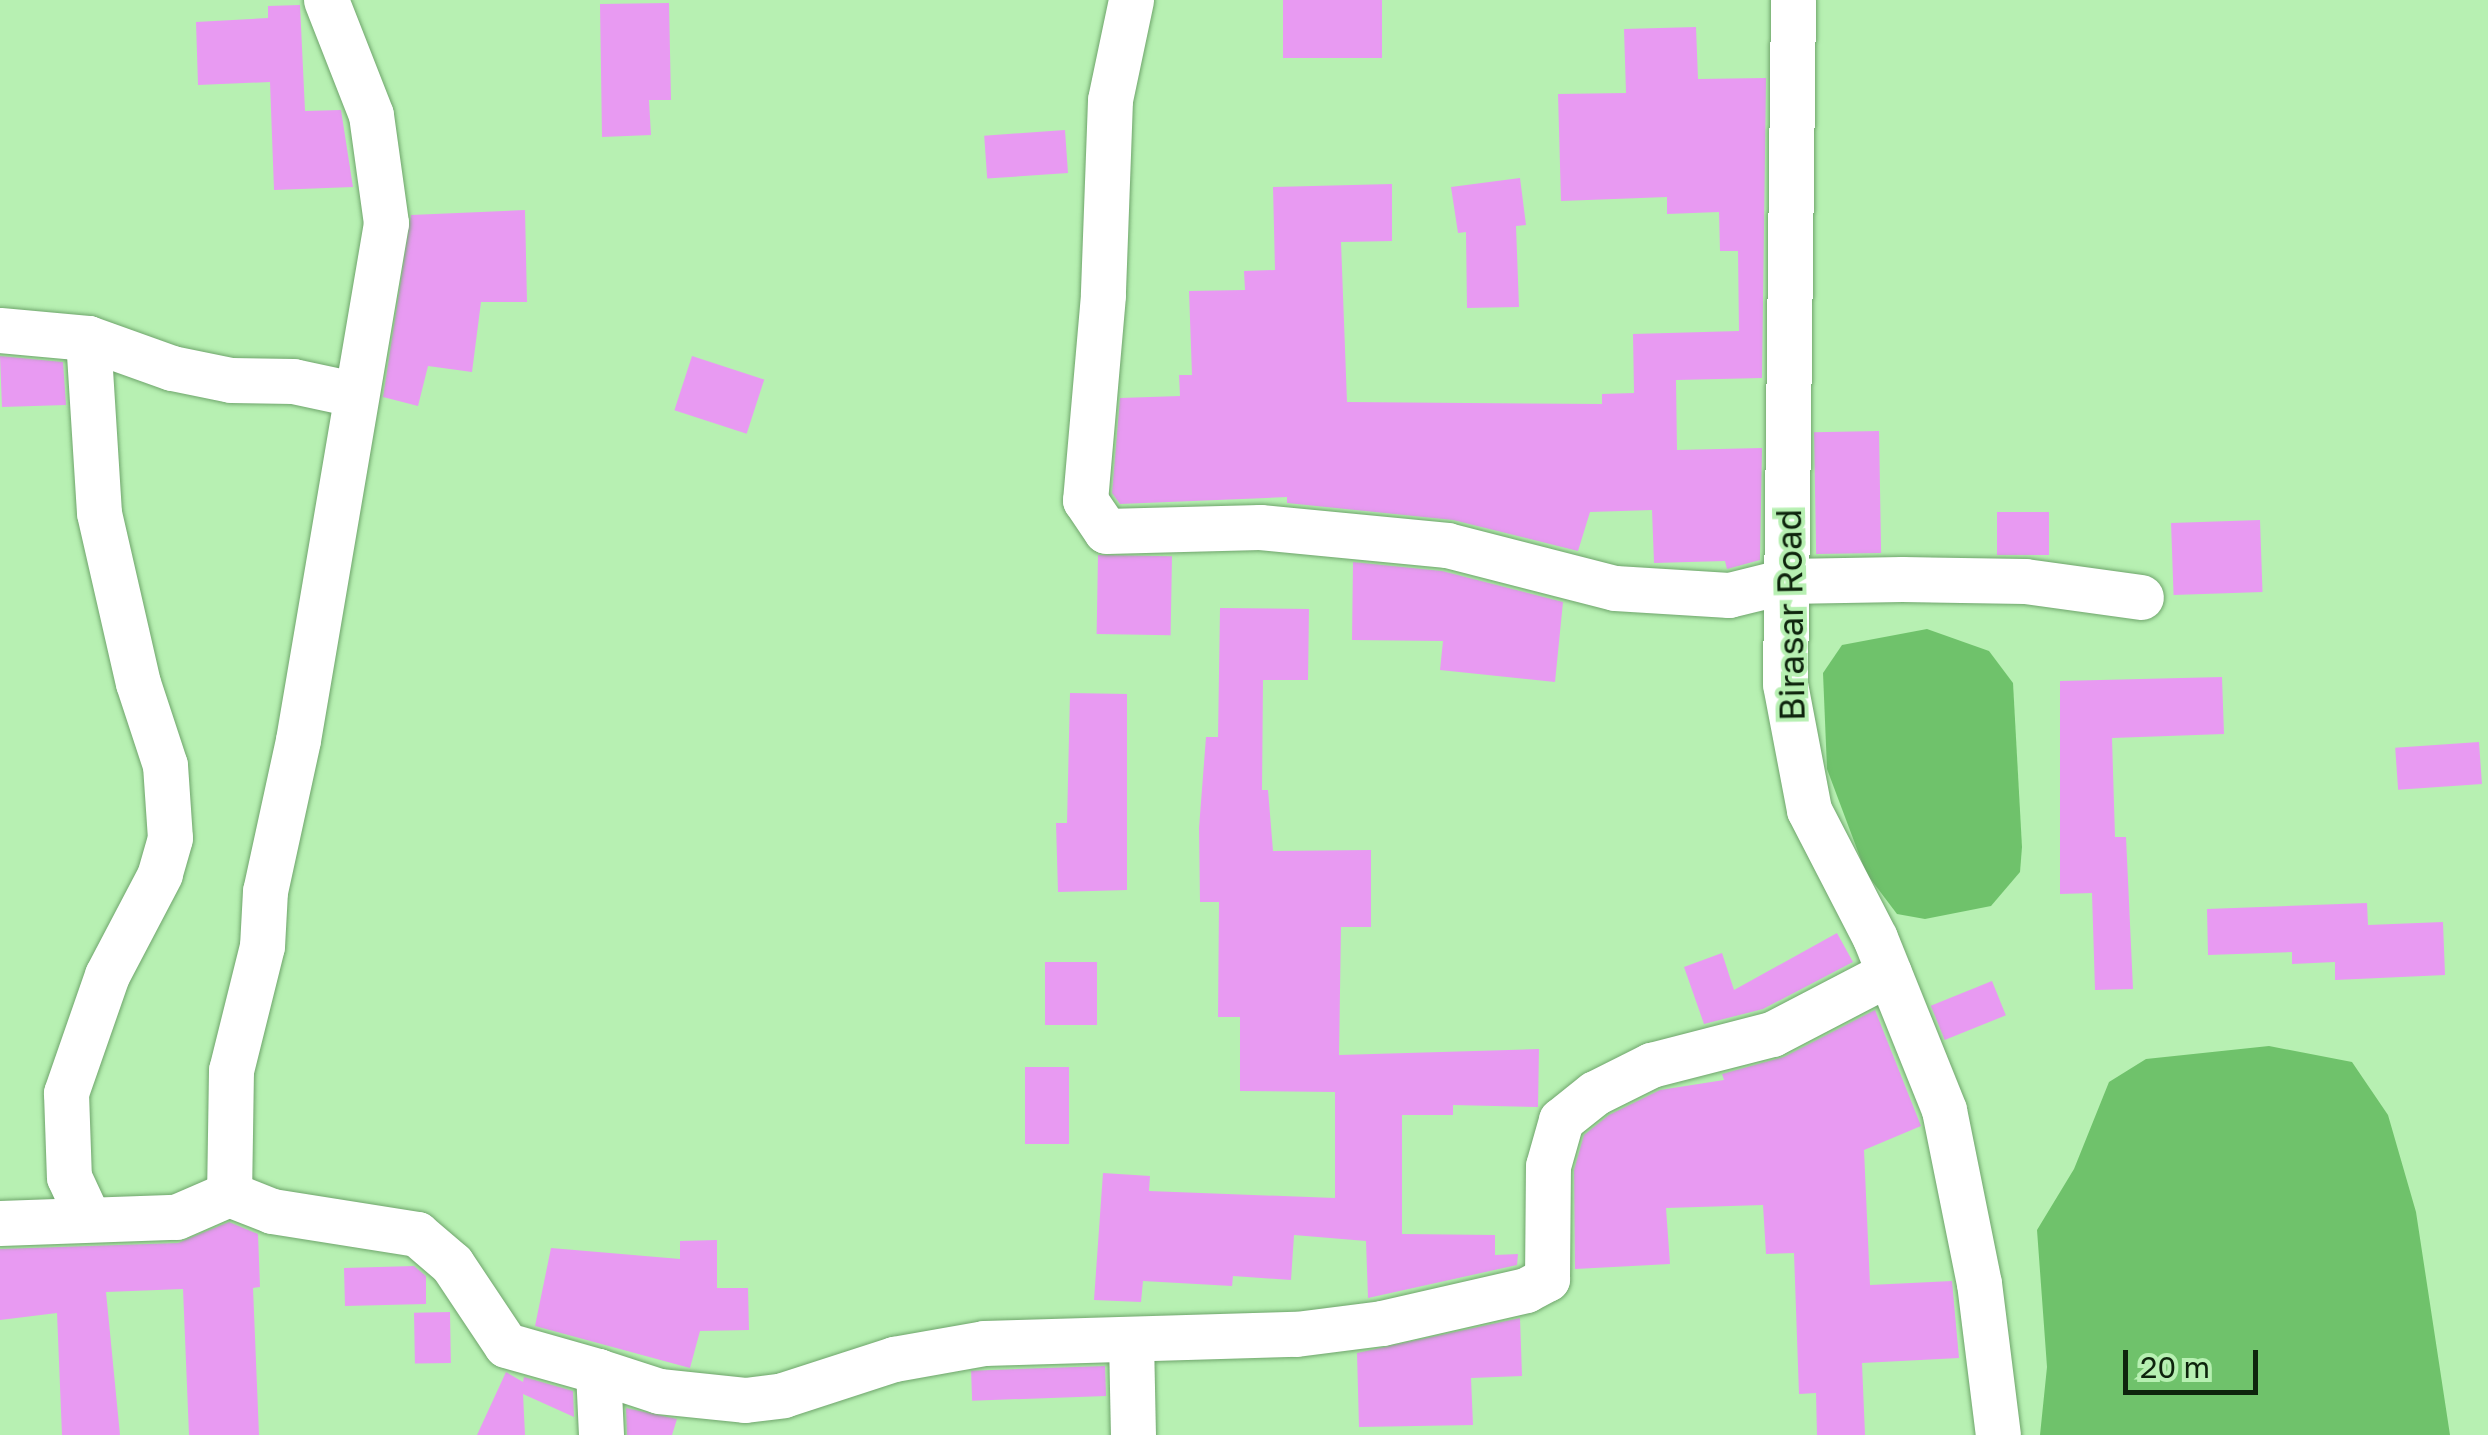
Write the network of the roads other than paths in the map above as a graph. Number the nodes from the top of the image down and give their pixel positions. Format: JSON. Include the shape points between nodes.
{"nodes":[{"id":1,"x":326,"y":0,"type":"edge"},
{"id":2,"x":1131,"y":0,"type":"edge"},
{"id":3,"x":1793,"y":0,"type":"edge"},
{"id":4,"x":0,"y":330,"type":"edge"},
{"id":5,"x":88,"y":338,"type":"junction"},
{"id":6,"x":354,"y":394,"type":"junction"},
{"id":7,"x":1786,"y":581,"type":"junction"},
{"id":8,"x":2141,"y":598,"type":"dead end"},
{"id":9,"x":1889,"y":973,"type":"junction"},
{"id":10,"x":229,"y":1194,"type":"junction"},
{"id":11,"x":88,"y":1218,"type":"junction"},
{"id":12,"x":0,"y":1223,"type":"edge"},
{"id":13,"x":1131,"y":1340,"type":"junction"},
{"id":14,"x":598,"y":1371,"type":"junction"},
{"id":15,"x":601,"y":1435,"type":"edge"},
{"id":16,"x":1132,"y":1435,"type":"edge"},
{"id":17,"x":1998,"y":1435,"type":"edge"}],
"edges":[{"from":1,"to":6,"type":"street","via":[[371,115],[386,223]]},
{"from":2,"to":7,"type":"street","via":[[1110,100],[1103,295],[1085,500],[1106,531],[1260,527],[1447,545],[1614,588],[1730,595]]},
{"from":3,"to":7,"type":"street","name":"Birasar Road"},
{"from":4,"to":5,"type":"street"},
{"from":5,"to":6,"type":"street","via":[[172,368]]},
{"from":5,"to":11,"type":"street","via":[[99,513],[138,683],[166,765],[170,838],[160,874],[107,975],[66,1093],[69,1177]]},
{"from":6,"to":10,"type":"street","via":[[298,740],[264,891],[262,946],[232,1070]]},
{"from":7,"to":8,"type":"street","via":[[2025,581]]},
{"from":7,"to":9,"type":"street","name":"Birasar Road","via":[[1785,684],[1809,810]]},
{"from":9,"to":13,"type":"street","via":[[1772,1034],[1651,1065],[1595,1093],[1560,1120],[1548,1166],[1548,1279],[1526,1290],[1365,1326]]},
{"from":9,"to":17,"type":"street","name":"Birasar Road","via":[[1944,1110],[1979,1283]]},
{"from":10,"to":11,"type":"street","via":[[176,1217]]},
{"from":10,"to":14,"type":"street","via":[[272,1211],[418,1234],[452,1264],[506,1345]]},
{"from":11,"to":12,"type":"street"},
{"from":13,"to":14,"type":"street","via":[[984,1343],[894,1359],[783,1396],[744,1400],[658,1391]]},
{"from":13,"to":16,"type":"street"},
{"from":14,"to":15,"type":"street"}]}
